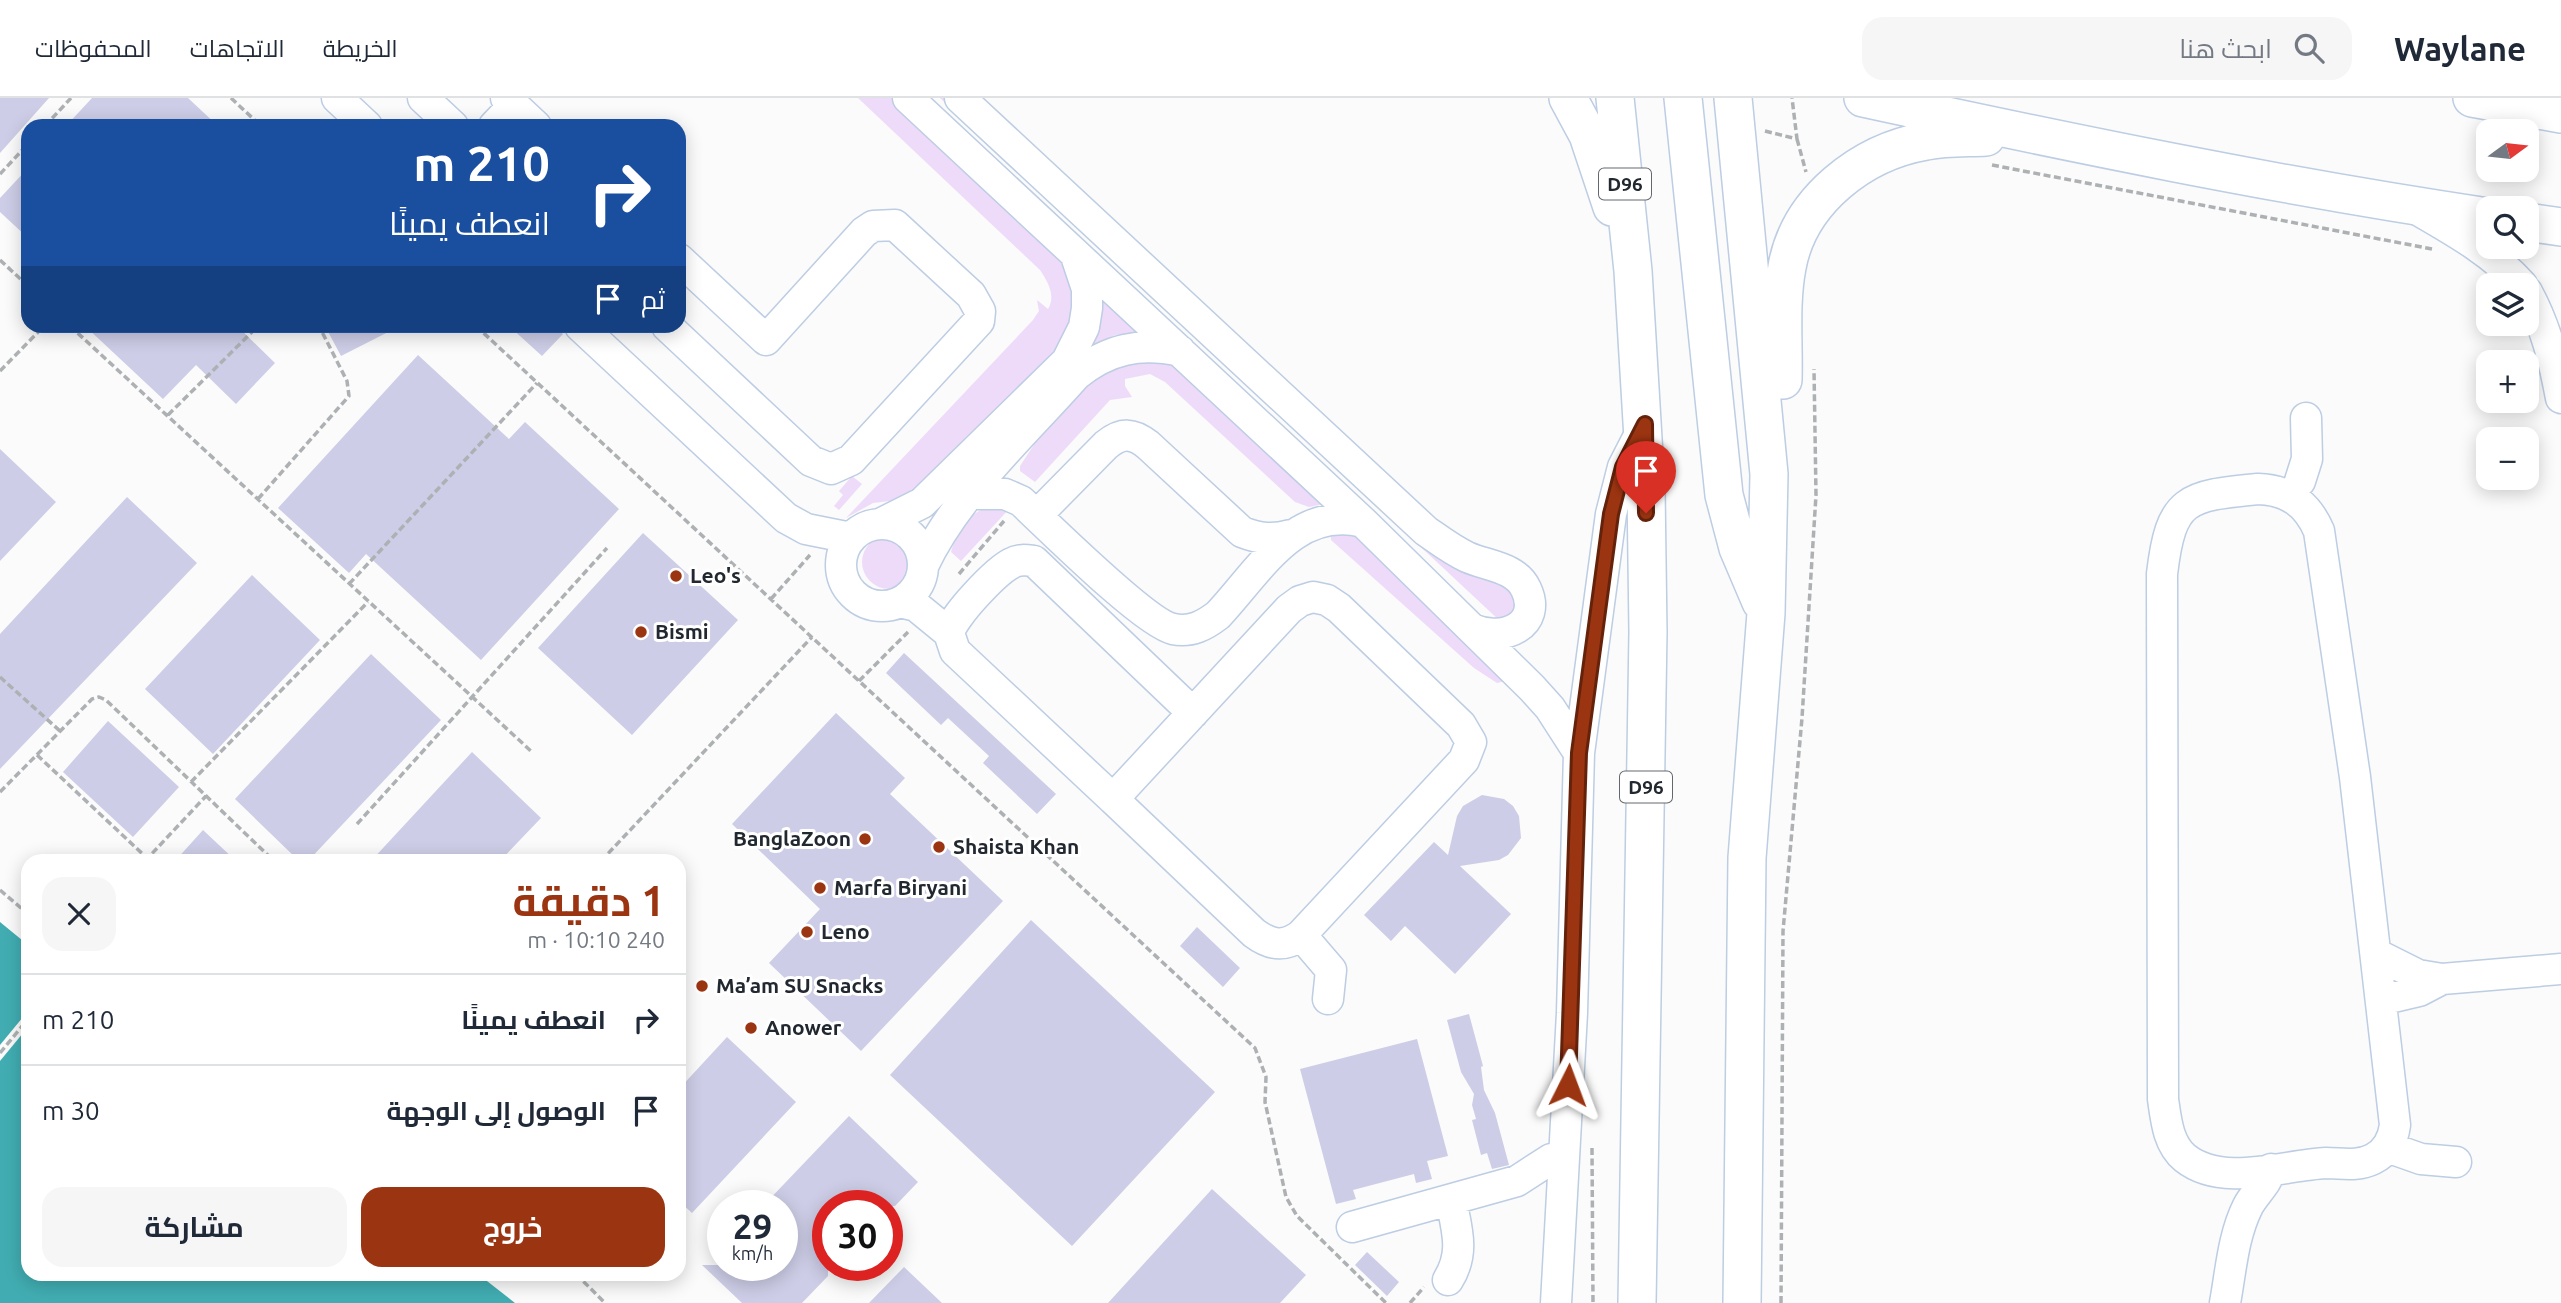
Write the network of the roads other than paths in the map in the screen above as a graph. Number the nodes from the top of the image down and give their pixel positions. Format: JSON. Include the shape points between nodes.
{"nodes":[{"id":1,"x":337,"y":98,"type":"edge"},
{"id":2,"x":423,"y":98,"type":"edge"},
{"id":3,"x":908,"y":98,"type":"edge"},
{"id":4,"x":960,"y":98,"type":"edge"},
{"id":5,"x":1568,"y":98,"type":"edge"},
{"id":6,"x":1615,"y":98,"type":"edge"},
{"id":7,"x":1683,"y":98,"type":"edge"},
{"id":8,"x":1733,"y":98,"type":"edge"},
{"id":9,"x":1863,"y":98,"type":"edge"},
{"id":10,"x":2472,"y":98,"type":"edge"},
{"id":11,"x":505,"y":110,"type":"edge"},
{"id":12,"x":2561,"y":114,"type":"edge"},
{"id":13,"x":360,"y":119,"type":"edge"},
{"id":14,"x":446,"y":119,"type":"edge"},
{"id":15,"x":523,"y":119,"type":"edge"},
{"id":16,"x":2036,"y":136,"type":"junction"},
{"id":17,"x":2409,"y":205,"type":"junction"},
{"id":18,"x":2476,"y":215,"type":"edge"},
{"id":19,"x":2539,"y":224,"type":"edge"},
{"id":20,"x":2561,"y":227,"type":"edge"},
{"id":21,"x":1074,"y":253,"type":"junction"},
{"id":22,"x":686,"y":266,"type":"edge"},
{"id":23,"x":1633,"y":271,"type":"junction"},
{"id":24,"x":2511,"y":273,"type":"edge"},
{"id":25,"x":2539,"y":316,"type":"edge"},
{"id":26,"x":588,"y":333,"type":"edge"},
{"id":27,"x":674,"y":333,"type":"edge"},
{"id":28,"x":1180,"y":351,"type":"junction"},
{"id":29,"x":2561,"y":398,"type":"edge"},
{"id":30,"x":2306,"y":418,"type":"dead end"},
{"id":31,"x":1645,"y":424,"type":"junction"},
{"id":32,"x":1769,"y":474,"type":"junction"},
{"id":33,"x":2300,"y":481,"type":"junction"},
{"id":34,"x":2239,"y":486,"type":"junction"},
{"id":35,"x":970,"y":494,"type":"junction"},
{"id":36,"x":1037,"y":515,"type":"junction"},
{"id":37,"x":1363,"y":522,"type":"junction"},
{"id":38,"x":880,"y":524,"type":"junction"},
{"id":39,"x":1291,"y":535,"type":"junction"},
{"id":40,"x":840,"y":537,"type":"junction"},
{"id":41,"x":2322,"y":547,"type":"junction"},
{"id":42,"x":922,"y":572,"type":"junction"},
{"id":43,"x":900,"y":602,"type":"junction"},
{"id":44,"x":1766,"y":612,"type":"junction"},
{"id":45,"x":953,"y":625,"type":"junction"},
{"id":46,"x":1472,"y":629,"type":"junction"},
{"id":47,"x":1193,"y":713,"type":"junction"},
{"id":48,"x":1579,"y":753,"type":"junction"},
{"id":49,"x":1113,"y":799,"type":"junction"},
{"id":50,"x":1301,"y":935,"type":"junction"},
{"id":51,"x":2376,"y":954,"type":"junction"},
{"id":52,"x":2561,"y":969,"type":"edge"},
{"id":53,"x":2442,"y":979,"type":"junction"},
{"id":54,"x":1328,"y":999,"type":"dead end"},
{"id":55,"x":2381,"y":1000,"type":"junction"},
{"id":56,"x":2388,"y":1087,"type":"junction"},
{"id":57,"x":2387,"y":1147,"type":"junction"},
{"id":58,"x":1564,"y":1157,"type":"junction"},
{"id":59,"x":2456,"y":1162,"type":"dead end"},
{"id":60,"x":2326,"y":1163,"type":"junction"},
{"id":61,"x":2271,"y":1169,"type":"junction"},
{"id":62,"x":2237,"y":1173,"type":"junction"},
{"id":63,"x":1517,"y":1181,"type":"junction"},
{"id":64,"x":1451,"y":1200,"type":"junction"},
{"id":65,"x":1562,"y":1200,"type":"junction"},
{"id":66,"x":1352,"y":1227,"type":"dead end"},
{"id":67,"x":2236,"y":1237,"type":"junction"},
{"id":68,"x":1448,"y":1280,"type":"dead end"},
{"id":69,"x":1556,"y":1303,"type":"edge"},
{"id":70,"x":1637,"y":1303,"type":"edge"},
{"id":71,"x":1742,"y":1303,"type":"edge"},
{"id":72,"x":2225,"y":1303,"type":"edge"}],
"edges":[{"from":1,"to":13,"type":"street"},
{"from":2,"to":14,"type":"street"},
{"from":3,"to":21,"type":"street"},
{"from":4,"to":46,"type":"street","via":[[1426,531],[1465,556],[1520,579],[1528,592],[1525,620],[1500,636]]},
{"from":5,"to":23,"type":"main road","via":[[1588,135]]},
{"from":6,"to":23,"type":"main road","number":"D96"},
{"from":7,"to":44,"type":"main road","via":[[1724,495],[1738,548]]},
{"from":8,"to":32,"type":"main road"},
{"from":9,"to":16,"type":"main road"},
{"from":10,"to":12,"type":"main road"},
{"from":11,"to":15,"type":"street"},
{"from":16,"to":17,"type":"main road"},
{"from":16,"to":32,"type":"main road","via":[[1927,141],[1895,149],[1838,180],[1816,205],[1798,232],[1787,263],[1782,400]]},
{"from":17,"to":18,"type":"main road"},
{"from":17,"to":24,"type":"street","via":[[2474,242]]},
{"from":19,"to":20,"type":"main road"},
{"from":21,"to":28,"type":"street"},
{"from":21,"to":38,"type":"street","via":[[1082,270],[1087,308],[1084,327],[1066,360],[922,503]]},
{"from":22,"to":27,"type":"street","via":[[766,340],[864,232],[873,226],[895,225],[971,295],[980,312],[979,321],[851,460],[831,470],[811,461]]},
{"from":23,"to":31,"type":"main road","number":"D96"},
{"from":25,"to":29,"type":"street"},
{"from":26,"to":40,"type":"street","via":[[786,518]]},
{"from":28,"to":35,"type":"street","via":[[1136,346],[1093,360]]},
{"from":28,"to":37,"type":"street"},
{"from":30,"to":33,"type":"street","via":[[2308,459]]},
{"from":31,"to":48,"type":"street","via":[[1623,467],[1611,514]]},
{"from":31,"to":70,"type":"main road","number":"D96","via":[[1648,632]]},
{"from":32,"to":44,"type":"main road"},
{"from":33,"to":34,"type":"street","via":[[2277,477]]},
{"from":33,"to":41,"type":"street","via":[[2318,498]]},
{"from":34,"to":41,"type":"street","via":[[2289,495],[2313,516]]},
{"from":34,"to":62,"type":"street","via":[[2187,489],[2169,502],[2156,533],[2162,574],[2163,1099],[2172,1142],[2183,1157],[2199,1167]]},
{"from":35,"to":36,"type":"street","via":[[1005,494]]},
{"from":35,"to":42,"type":"street","via":[[946,523]]},
{"from":36,"to":39,"type":"street","via":[[1106,444],[1128,435],[1149,445],[1241,532],[1275,540]]},
{"from":36,"to":39,"type":"street","via":[[1149,617],[1176,630],[1192,629],[1218,615]]},
{"from":37,"to":39,"type":"street","via":[[1325,518]]},
{"from":37,"to":46,"type":"street"},
{"from":38,"to":40,"type":"street"},
{"from":38,"to":42,"type":"street","via":[[891,525],[918,544]]},
{"from":40,"to":43,"type":"street","via":[[844,581],[850,590],[867,604]]},
{"from":41,"to":51,"type":"street"},
{"from":42,"to":43,"type":"street","via":[[917,587]]},
{"from":42,"to":45,"type":"street"},
{"from":43,"to":45,"type":"street"},
{"from":44,"to":71,"type":"main road","via":[[1747,858]]},
{"from":45,"to":47,"type":"street","via":[[1005,568],[1023,560],[1034,561]]},
{"from":45,"to":49,"type":"street","via":[[955,651]]},
{"from":46,"to":48,"type":"street","via":[[1550,709]]},
{"from":47,"to":49,"type":"street"},
{"from":47,"to":50,"type":"street","via":[[1289,609],[1313,597],[1339,608],[1468,732],[1471,742],[1464,760]]},
{"from":48,"to":58,"type":"street"},
{"from":49,"to":50,"type":"street","via":[[1254,933],[1273,944]]},
{"from":50,"to":54,"type":"street","via":[[1331,970]]},
{"from":51,"to":53,"type":"street","via":[[2418,975]]},
{"from":51,"to":55,"type":"street"},
{"from":52,"to":53,"type":"street"},
{"from":53,"to":55,"type":"street"},
{"from":55,"to":56,"type":"street"},
{"from":56,"to":57,"type":"street","via":[[2395,1125]]},
{"from":56,"to":60,"type":"street","via":[[2376,1137],[2359,1152]]},
{"from":57,"to":59,"type":"street","via":[[2421,1159]]},
{"from":57,"to":60,"type":"street","via":[[2362,1163]]},
{"from":58,"to":63,"type":"street","via":[[1551,1159]]},
{"from":58,"to":65,"type":"street"},
{"from":60,"to":61,"type":"street"},
{"from":61,"to":62,"type":"street"},
{"from":61,"to":67,"type":"street","via":[[2249,1204]]},
{"from":62,"to":67,"type":"street"},
{"from":63,"to":64,"type":"street"},
{"from":63,"to":65,"type":"street"},
{"from":64,"to":66,"type":"street"},
{"from":64,"to":68,"type":"street","via":[[1460,1247]]},
{"from":65,"to":69,"type":"street"},
{"from":67,"to":72,"type":"street"}]}
